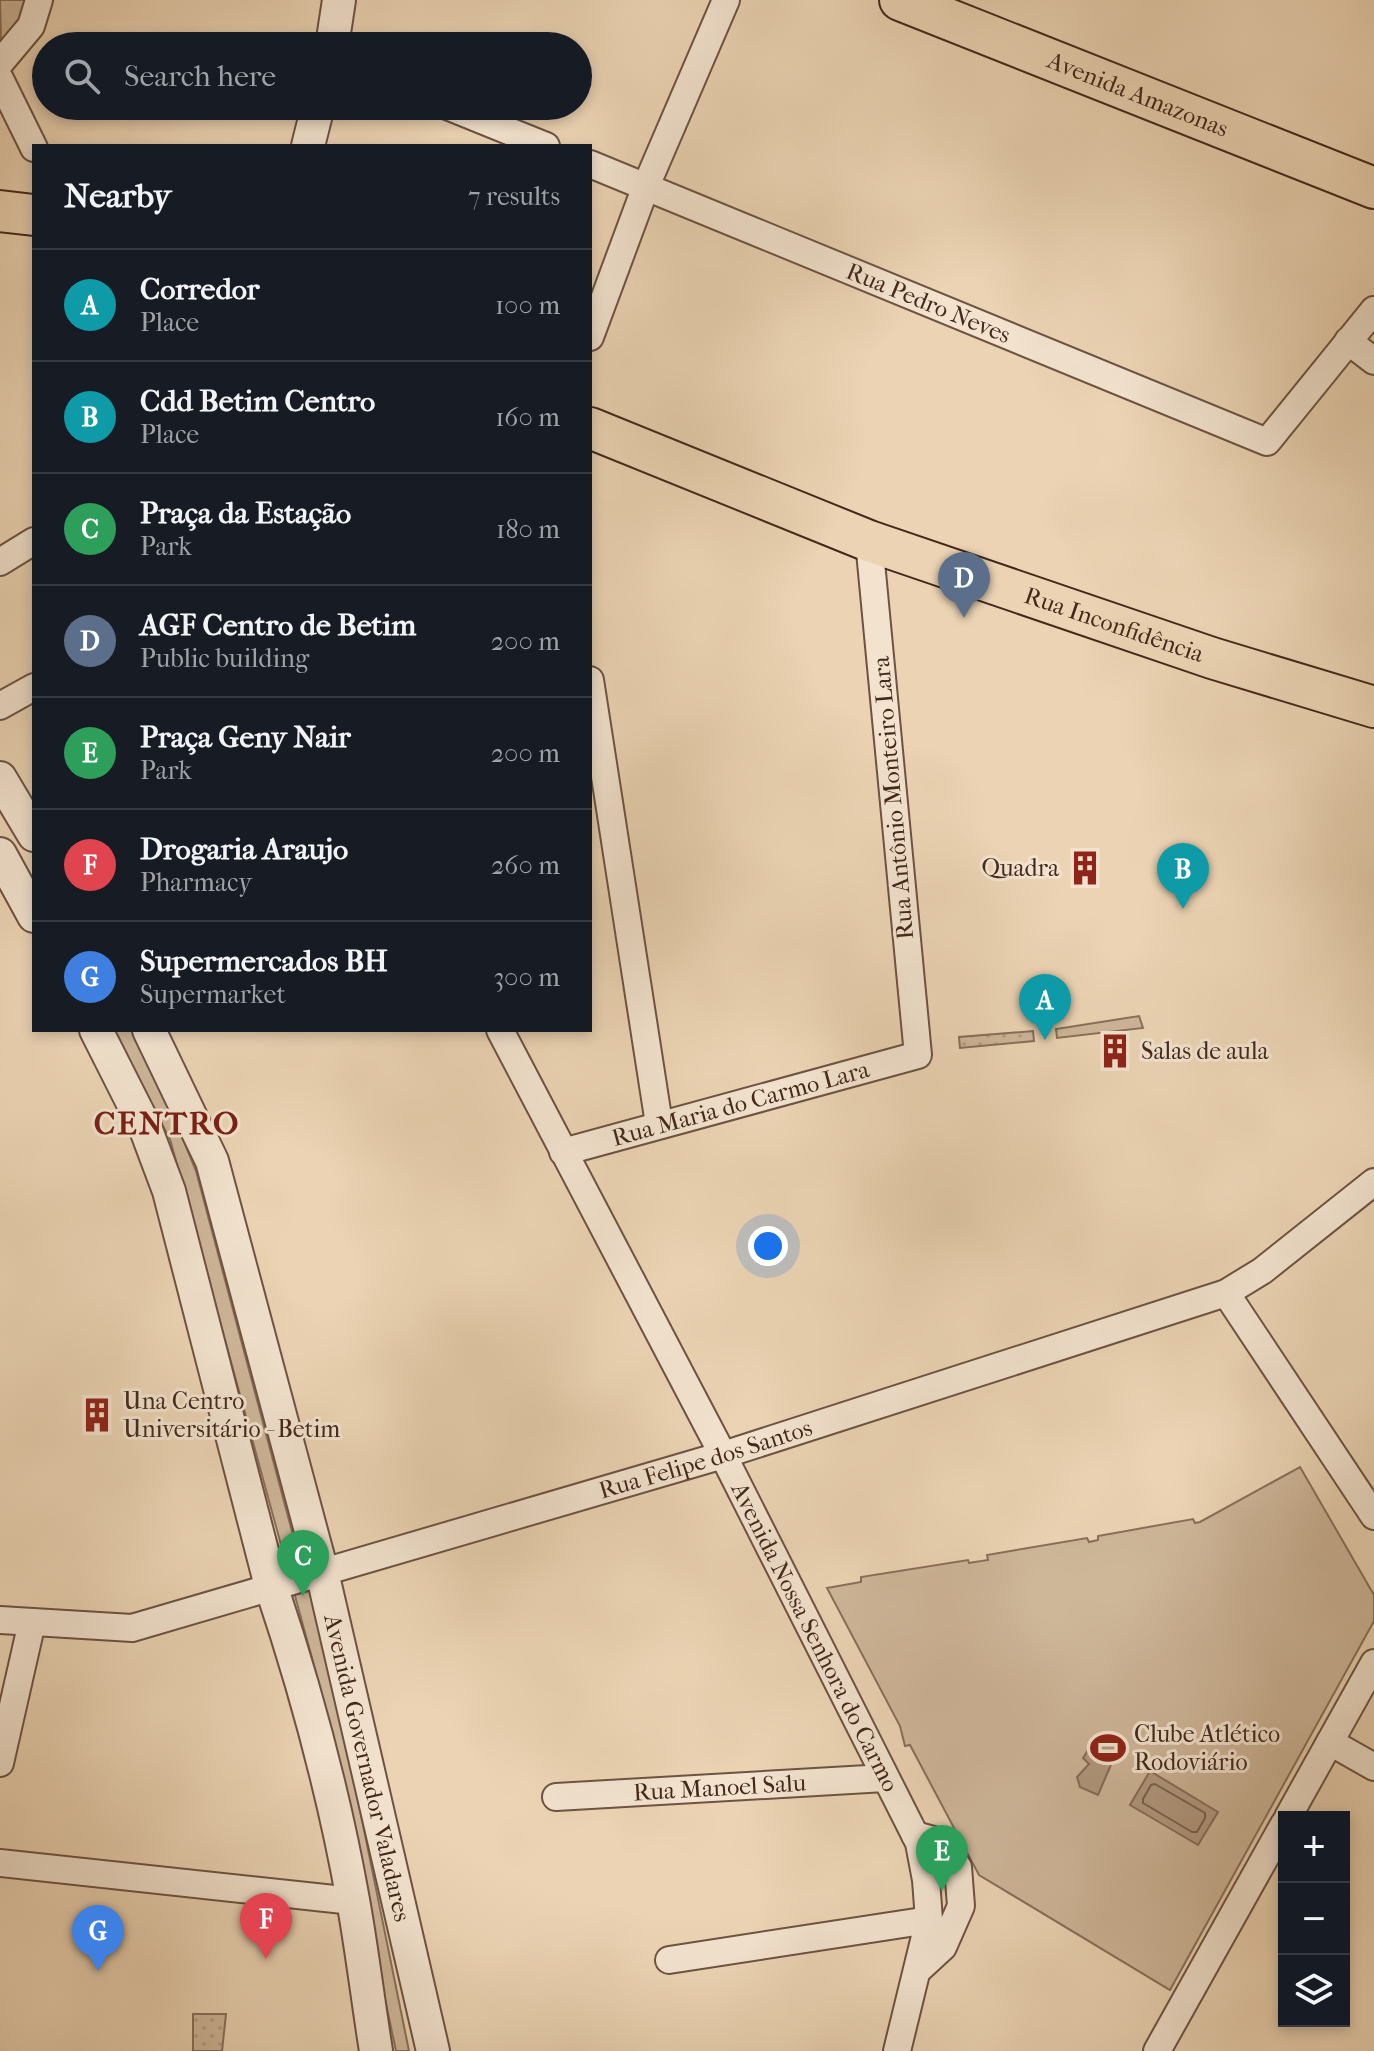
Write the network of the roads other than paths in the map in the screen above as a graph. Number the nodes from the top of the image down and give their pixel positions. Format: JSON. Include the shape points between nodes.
{"nodes":[{"id":1,"x":39,"y":0,"type":"edge"},
{"id":2,"x":339,"y":0,"type":"edge"},
{"id":3,"x":726,"y":0,"type":"edge"},
{"id":4,"x":900,"y":0,"type":"edge"},
{"id":5,"x":334,"y":32,"type":"edge"},
{"id":6,"x":0,"y":63,"type":"edge"},
{"id":7,"x":0,"y":79,"type":"edge"},
{"id":8,"x":314,"y":120,"type":"edge"},
{"id":9,"x":482,"y":120,"type":"edge"},
{"id":10,"x":32,"y":144,"type":"edge"},
{"id":11,"x":308,"y":144,"type":"edge"},
{"id":12,"x":541,"y":144,"type":"edge"},
{"id":13,"x":592,"y":165,"type":"edge"},
{"id":14,"x":646,"y":186,"type":"junction"},
{"id":15,"x":1374,"y":188,"type":"edge"},
{"id":16,"x":0,"y":211,"type":"edge"},
{"id":17,"x":32,"y":215,"type":"edge"},
{"id":18,"x":1374,"y":310,"type":"edge"},
{"id":19,"x":592,"y":332,"type":"edge"},
{"id":20,"x":1348,"y":341,"type":"junction"},
{"id":21,"x":1374,"y":361,"type":"edge"},
{"id":22,"x":592,"y":429,"type":"edge"},
{"id":23,"x":869,"y":541,"type":"junction"},
{"id":24,"x":32,"y":542,"type":"edge"},
{"id":25,"x":0,"y":562,"type":"edge"},
{"id":26,"x":32,"y":688,"type":"edge"},
{"id":27,"x":592,"y":693,"type":"edge"},
{"id":28,"x":0,"y":706,"type":"edge"},
{"id":29,"x":1374,"y":707,"type":"edge"},
{"id":30,"x":0,"y":778,"type":"edge"},
{"id":31,"x":32,"y":832,"type":"edge"},
{"id":32,"x":0,"y":854,"type":"edge"},
{"id":33,"x":32,"y":912,"type":"edge"},
{"id":34,"x":97,"y":1032,"type":"edge"},
{"id":35,"x":150,"y":1032,"type":"edge"},
{"id":36,"x":501,"y":1032,"type":"edge"},
{"id":37,"x":918,"y":1055,"type":"joint"},
{"id":38,"x":659,"y":1124,"type":"junction"},
{"id":39,"x":563,"y":1152,"type":"junction"},
{"id":40,"x":1374,"y":1182,"type":"edge"},
{"id":41,"x":1226,"y":1293,"type":"junction"},
{"id":42,"x":723,"y":1455,"type":"junction"},
{"id":43,"x":1374,"y":1516,"type":"edge"},
{"id":44,"x":322,"y":1572,"type":"junction"},
{"id":45,"x":271,"y":1586,"type":"junction"},
{"id":46,"x":0,"y":1620,"type":"edge"},
{"id":47,"x":32,"y":1622,"type":"junction"},
{"id":48,"x":1374,"y":1663,"type":"edge"},
{"id":49,"x":1330,"y":1742,"type":"junction"},
{"id":50,"x":0,"y":1763,"type":"edge"},
{"id":51,"x":1374,"y":1767,"type":"edge"},
{"id":52,"x":885,"y":1778,"type":"junction"},
{"id":53,"x":556,"y":1797,"type":"dead end"},
{"id":54,"x":1291,"y":1811,"type":"edge"},
{"id":55,"x":915,"y":1835,"type":"junction"},
{"id":56,"x":1278,"y":1835,"type":"edge"},
{"id":57,"x":0,"y":1863,"type":"edge"},
{"id":58,"x":353,"y":1901,"type":"junction"},
{"id":59,"x":929,"y":1920,"type":"junction"},
{"id":60,"x":669,"y":1960,"type":"dead end"},
{"id":61,"x":917,"y":1971,"type":"junction"},
{"id":62,"x":376,"y":2051,"type":"edge"},
{"id":63,"x":433,"y":2051,"type":"edge"},
{"id":64,"x":897,"y":2051,"type":"edge"},
{"id":65,"x":1157,"y":2051,"type":"edge"}],
"edges":[{"from":1,"to":6,"type":"street","via":[[31,26]]},
{"from":2,"to":5,"type":"street"},
{"from":3,"to":14,"type":"street"},
{"from":4,"to":15,"type":"main road","name":"Avenida Amazonas"},
{"from":7,"to":10,"type":"street"},
{"from":8,"to":11,"type":"street"},
{"from":9,"to":12,"type":"street"},
{"from":13,"to":14,"type":"street","name":"Rua Pedro Neves"},
{"from":14,"to":19,"type":"street"},
{"from":14,"to":20,"type":"street","name":"Rua Pedro Neves","via":[[1267,442]]},
{"from":16,"to":17,"type":"main road"},
{"from":18,"to":20,"type":"street"},
{"from":20,"to":21,"type":"street"},
{"from":22,"to":23,"type":"main road","name":"Rua Inconfidência"},
{"from":23,"to":29,"type":"main road","name":"Rua Inconfidência","via":[[1212,658]]},
{"from":23,"to":37,"type":"street","name":"Rua Antônio Monteiro Lara"},
{"from":24,"to":25,"type":"street"},
{"from":26,"to":28,"type":"street"},
{"from":27,"to":38,"type":"street"},
{"from":30,"to":31,"type":"street"},
{"from":32,"to":33,"type":"street"},
{"from":34,"to":45,"type":"street","name":"Avenida Governador Valadares","via":[[145,1127],[169,1191]]},
{"from":35,"to":44,"type":"street","name":"Avenida Governador Valadares","via":[[212,1161]]},
{"from":36,"to":39,"type":"street","name":"Avenida Nossa Senhora do Carmo"},
{"from":37,"to":38,"type":"street","name":"Rua Maria do Carmo Lara"},
{"from":38,"to":39,"type":"street","name":"Rua Maria do Carmo Lara"},
{"from":39,"to":42,"type":"street","name":"Avenida Nossa Senhora do Carmo"},
{"from":40,"to":41,"type":"street","name":"Rua Felipe dos Santos"},
{"from":41,"to":42,"type":"street","name":"Rua Felipe dos Santos"},
{"from":41,"to":43,"type":"street"},
{"from":42,"to":44,"type":"street","name":"Rua Felipe dos Santos"},
{"from":42,"to":52,"type":"street","name":"Avenida Nossa Senhora do Carmo"},
{"from":44,"to":45,"type":"street","name":"Rua Felipe dos Santos"},
{"from":44,"to":63,"type":"street","name":"Avenida Governador Valadares"},
{"from":45,"to":47,"type":"street","name":"Rua Felipe dos Santos","via":[[132,1628]]},
{"from":45,"to":58,"type":"street","name":"Avenida Governador Valadares","via":[[328,1787]]},
{"from":46,"to":47,"type":"street","name":"Rua Felipe dos Santos"},
{"from":47,"to":50,"type":"street"},
{"from":48,"to":49,"type":"street"},
{"from":49,"to":51,"type":"street"},
{"from":49,"to":54,"type":"street"},
{"from":52,"to":53,"type":"street","name":"Rua Manoel Salu"},
{"from":52,"to":55,"type":"street","name":"Avenida Nossa Senhora do Carmo"},
{"from":55,"to":59,"type":"street","name":"Avenida Nossa Senhora do Carmo"},
{"from":55,"to":61,"type":"street","via":[[941,1842],[958,1867],[961,1906],[943,1947]]},
{"from":56,"to":65,"type":"street"},
{"from":57,"to":58,"type":"street"},
{"from":58,"to":62,"type":"street","name":"Avenida Governador Valadares"},
{"from":59,"to":60,"type":"street"},
{"from":59,"to":61,"type":"street","name":"Avenida Nossa Senhora do Carmo"},
{"from":61,"to":64,"type":"street","name":"Avenida Nossa Senhora do Carmo"}]}
